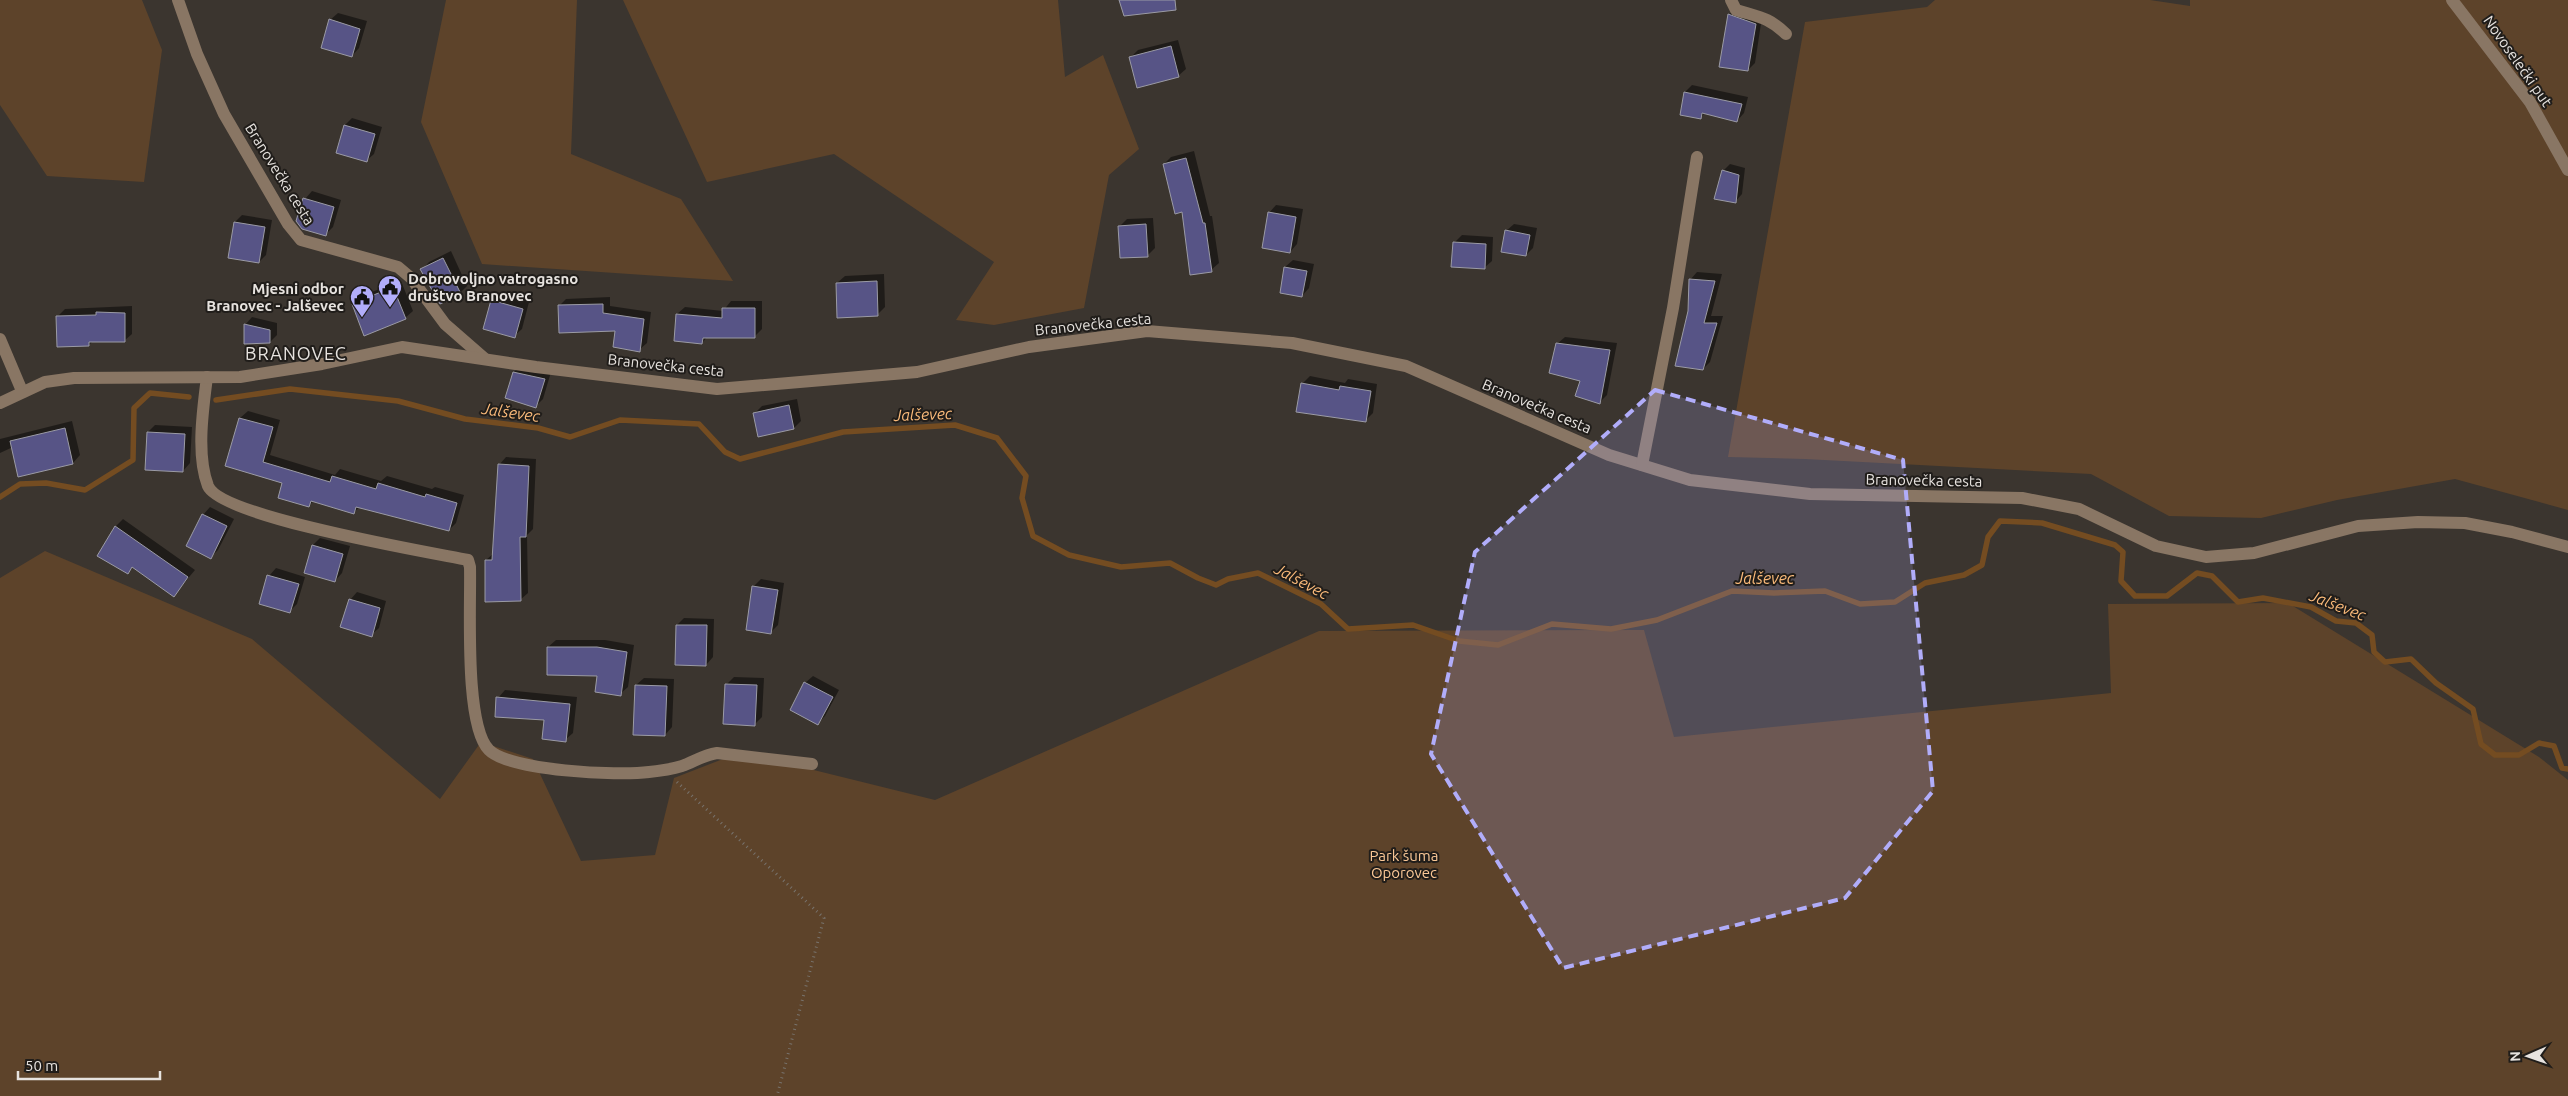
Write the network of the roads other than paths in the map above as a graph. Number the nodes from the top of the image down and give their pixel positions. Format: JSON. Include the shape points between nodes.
{"nodes":[{"id":1,"x":178,"y":0,"type":"edge"},
{"id":2,"x":1731,"y":0,"type":"edge"},
{"id":3,"x":2452,"y":0,"type":"edge"},
{"id":4,"x":1786,"y":34,"type":"dead end"},
{"id":5,"x":1698,"y":157,"type":"dead end"},
{"id":6,"x":2568,"y":170,"type":"edge"},
{"id":7,"x":0,"y":339,"type":"edge"},
{"id":8,"x":484,"y":358,"type":"junction"},
{"id":9,"x":207,"y":377,"type":"junction"},
{"id":10,"x":22,"y":391,"type":"junction"},
{"id":11,"x":0,"y":402,"type":"edge"},
{"id":12,"x":1642,"y":465,"type":"junction"},
{"id":13,"x":2568,"y":547,"type":"edge"},
{"id":14,"x":812,"y":764,"type":"dead end"}],
"edges":[{"from":1,"to":8,"type":"street","name":"Branovečka cesta","via":[[197,54],[224,114],[288,224],[301,240],[398,267],[411,278],[445,324]]},
{"from":2,"to":4,"type":"street","via":[[1736,10],[1762,16]]},
{"from":3,"to":6,"type":"street","name":"Novoselečki put","via":[[2530,102]]},
{"from":5,"to":12,"type":"street","via":[[1659,387]]},
{"from":7,"to":10,"type":"street"},
{"from":8,"to":9,"type":"street","name":"Branovečka cesta","via":[[402,347],[288,370]]},
{"from":8,"to":12,"type":"street","name":"Branovečka cesta","via":[[717,389],[917,372],[1029,347],[1147,331],[1292,343],[1406,366],[1609,455]]},
{"from":9,"to":10,"type":"street","name":"Branovečka cesta","via":[[74,378],[45,382]]},
{"from":9,"to":14,"type":"street","via":[[202,438],[209,487],[216,496],[282,521],[468,560],[473,701],[478,727],[489,750],[552,771],[647,773],[682,766],[717,753]]},
{"from":10,"to":11,"type":"street","name":"Branovečka cesta"},
{"from":12,"to":13,"type":"street","name":"Branovečka cesta","via":[[1690,480],[1810,494],[2022,498],[2079,509],[2156,546],[2206,556],[2254,553],[2358,526],[2418,522],[2465,523]]}]}
